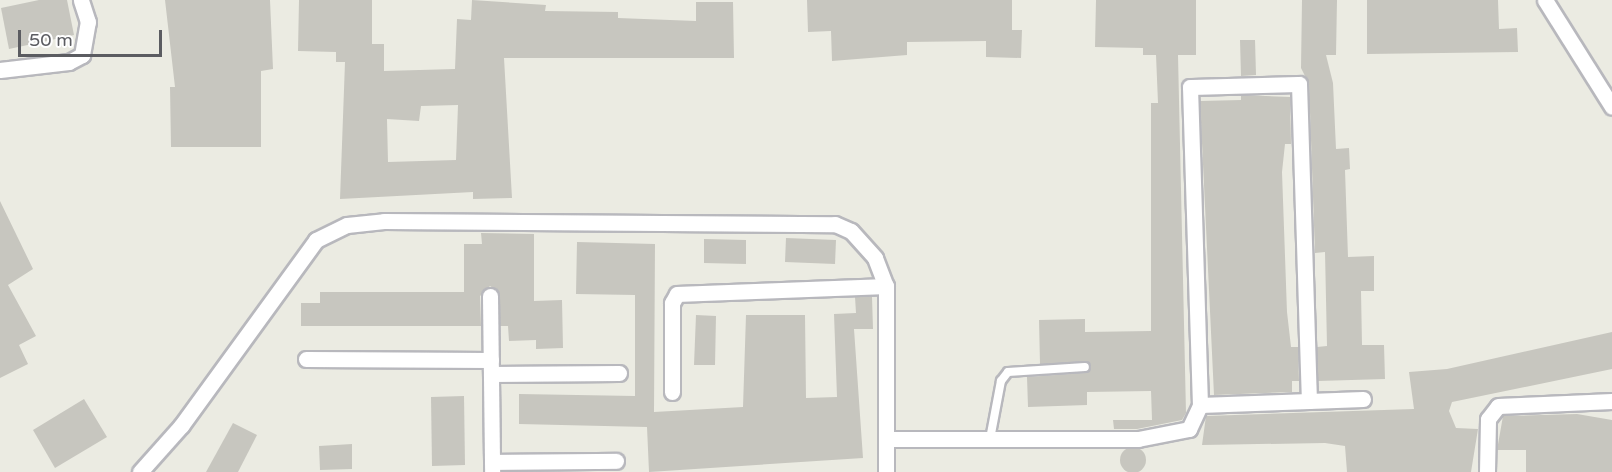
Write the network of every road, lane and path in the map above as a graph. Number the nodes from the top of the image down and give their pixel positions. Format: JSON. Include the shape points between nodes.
{"nodes":[{"id":1,"x":81,"y":0,"type":"edge"},
{"id":2,"x":1545,"y":0,"type":"edge"},
{"id":3,"x":0,"y":70,"type":"edge"},
{"id":4,"x":1612,"y":107,"type":"edge"},
{"id":5,"x":886,"y":286,"type":"junction"},
{"id":6,"x":490,"y":296,"type":"dead end"},
{"id":7,"x":306,"y":359,"type":"dead end"},
{"id":8,"x":491,"y":367,"type":"junction"},
{"id":9,"x":1085,"y":367,"type":"dead end"},
{"id":10,"x":619,"y":373,"type":"dead end"},
{"id":11,"x":672,"y":392,"type":"dead end"},
{"id":12,"x":1363,"y":399,"type":"dead end"},
{"id":13,"x":1309,"y":401,"type":"junction"},
{"id":14,"x":1612,"y":401,"type":"edge"},
{"id":15,"x":1200,"y":405,"type":"junction"},
{"id":16,"x":887,"y":439,"type":"junction"},
{"id":17,"x":990,"y":439,"type":"junction"},
{"id":18,"x":616,"y":461,"type":"dead end"},
{"id":19,"x":492,"y":467,"type":"edge"},
{"id":20,"x":141,"y":472,"type":"edge"},
{"id":21,"x":886,"y":472,"type":"edge"},
{"id":22,"x":1487,"y":472,"type":"edge"}],
"edges":[{"from":1,"to":3,"type":"street","via":[[88,22],[81,56],[69,62]]},
{"from":2,"to":4,"type":"street"},
{"from":5,"to":11,"type":"street","via":[[677,294],[672,303]]},
{"from":5,"to":16,"type":"street"},
{"from":5,"to":20,"type":"street","via":[[865,244],[835,224],[347,225],[316,240],[303,254],[182,426]]},
{"from":6,"to":8,"type":"street"},
{"from":7,"to":8,"type":"street"},
{"from":8,"to":10,"type":"street"},
{"from":8,"to":19,"type":"street"},
{"from":9,"to":17,"type":"lane","via":[[1008,372]]},
{"from":12,"to":13,"type":"street"},
{"from":13,"to":15,"type":"street"},
{"from":13,"to":15,"type":"street","via":[[1299,84],[1190,87]]},
{"from":14,"to":22,"type":"street","via":[[1498,406],[1488,419]]},
{"from":15,"to":17,"type":"street","via":[[1189,429],[1138,439]]},
{"from":16,"to":17,"type":"street"},
{"from":16,"to":21,"type":"street"},
{"from":18,"to":19,"type":"street"}]}
